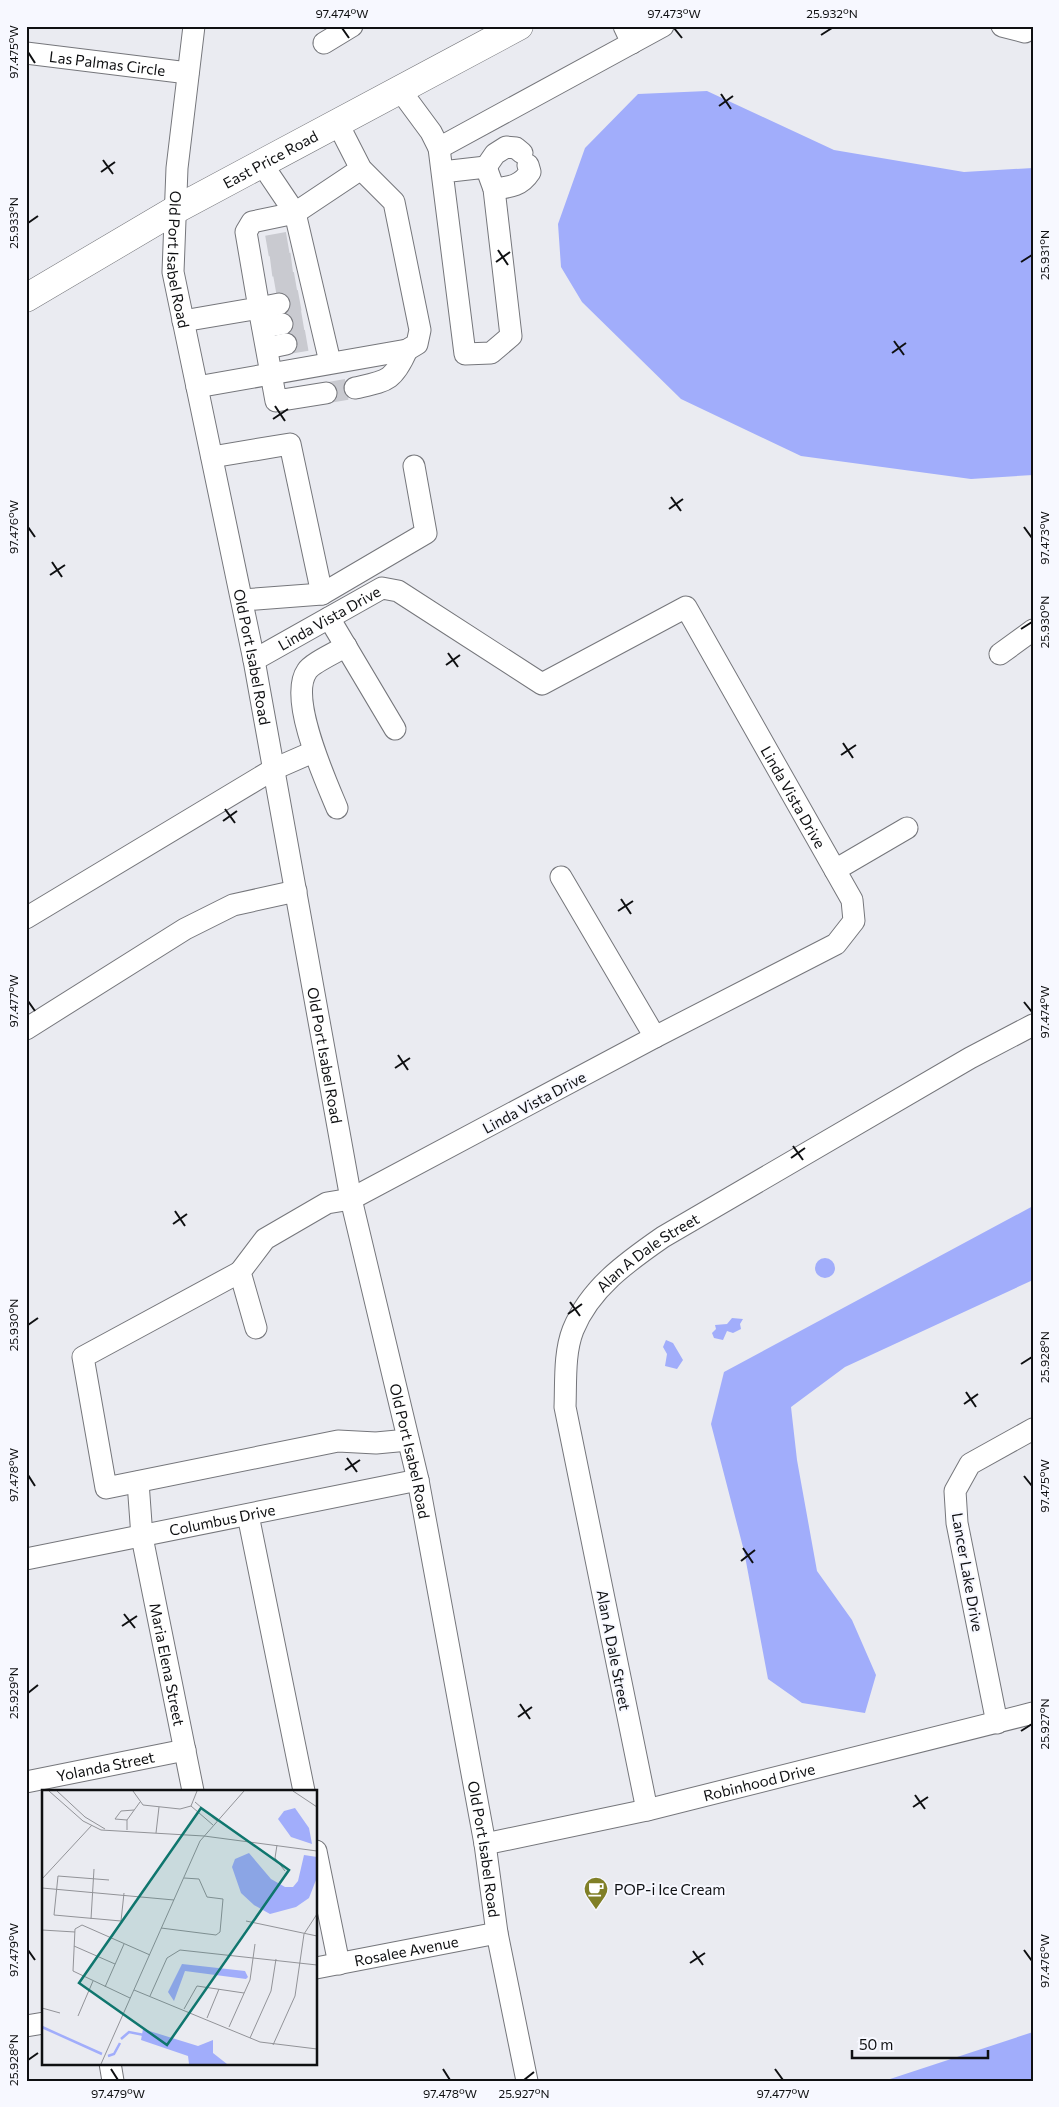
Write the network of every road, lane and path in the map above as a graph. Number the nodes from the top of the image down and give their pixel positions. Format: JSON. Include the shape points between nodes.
{"nodes":[{"id":1,"x":194,"y":26,"type":"edge"},
{"id":2,"x":352,"y":26,"type":"edge"},
{"id":3,"x":519,"y":26,"type":"edge"},
{"id":4,"x":663,"y":26,"type":"edge"},
{"id":5,"x":1002,"y":26,"type":"edge"},
{"id":6,"x":1025,"y":32,"type":"dead end"},
{"id":7,"x":628,"y":35,"type":"edge"},
{"id":8,"x":324,"y":42,"type":"dead end"},
{"id":9,"x":26,"y":54,"type":"edge"},
{"id":10,"x":188,"y":74,"type":"junction"},
{"id":11,"x":400,"y":90,"type":"junction"},
{"id":12,"x":338,"y":124,"type":"junction"},
{"id":13,"x":439,"y":148,"type":"junction"},
{"id":14,"x":262,"y":164,"type":"junction"},
{"id":15,"x":486,"y":167,"type":"junction"},
{"id":16,"x":361,"y":168,"type":"junction"},
{"id":17,"x":442,"y":172,"type":"junction"},
{"id":18,"x":494,"y":189,"type":"junction"},
{"id":19,"x":175,"y":210,"type":"junction"},
{"id":20,"x":295,"y":213,"type":"junction"},
{"id":21,"x":267,"y":297,"type":"junction"},
{"id":22,"x":26,"y":298,"type":"edge"},
{"id":23,"x":183,"y":321,"type":"junction"},
{"id":24,"x":407,"y":350,"type":"junction"},
{"id":25,"x":330,"y":362,"type":"junction"},
{"id":26,"x":272,"y":373,"type":"junction"},
{"id":27,"x":197,"y":387,"type":"junction"},
{"id":28,"x":355,"y":388,"type":"tunnel mouth"},
{"id":29,"x":326,"y":392,"type":"tunnel mouth"},
{"id":30,"x":212,"y":457,"type":"junction"},
{"id":31,"x":414,"y":466,"type":"dead end"},
{"id":32,"x":322,"y":594,"type":"junction"},
{"id":33,"x":242,"y":600,"type":"junction"},
{"id":34,"x":329,"y":618,"type":"junction"},
{"id":35,"x":1033,"y":630,"type":"edge"},
{"id":36,"x":346,"y":646,"type":"junction"},
{"id":37,"x":1000,"y":654,"type":"dead end"},
{"id":38,"x":254,"y":660,"type":"junction"},
{"id":39,"x":395,"y":729,"type":"dead end"},
{"id":40,"x":313,"y":752,"type":"junction"},
{"id":41,"x":274,"y":769,"type":"junction"},
{"id":42,"x":337,"y":808,"type":"dead end"},
{"id":43,"x":907,"y":828,"type":"dead end"},
{"id":44,"x":835,"y":870,"type":"junction"},
{"id":45,"x":561,"y":877,"type":"dead end"},
{"id":46,"x":296,"y":891,"type":"junction"},
{"id":47,"x":26,"y":918,"type":"edge"},
{"id":48,"x":1033,"y":1026,"type":"edge"},
{"id":49,"x":26,"y":1030,"type":"edge"},
{"id":50,"x":655,"y":1037,"type":"junction"},
{"id":51,"x":351,"y":1200,"type":"junction"},
{"id":52,"x":240,"y":1272,"type":"junction"},
{"id":53,"x":256,"y":1328,"type":"dead end"},
{"id":54,"x":1033,"y":1429,"type":"edge"},
{"id":55,"x":408,"y":1440,"type":"junction"},
{"id":56,"x":146,"y":1480,"type":"junction"},
{"id":57,"x":418,"y":1480,"type":"junction"},
{"id":58,"x":248,"y":1515,"type":"junction"},
{"id":59,"x":142,"y":1537,"type":"junction"},
{"id":60,"x":26,"y":1559,"type":"edge"},
{"id":61,"x":1033,"y":1713,"type":"edge"},
{"id":62,"x":997,"y":1723,"type":"junction"},
{"id":63,"x":185,"y":1750,"type":"junction"},
{"id":64,"x":26,"y":1782,"type":"edge"},
{"id":65,"x":193,"y":1790,"type":"edge"},
{"id":66,"x":304,"y":1790,"type":"edge"},
{"id":67,"x":646,"y":1810,"type":"junction"},
{"id":68,"x":485,"y":1844,"type":"junction"},
{"id":69,"x":318,"y":1861,"type":"edge"},
{"id":70,"x":498,"y":1933,"type":"junction"},
{"id":71,"x":339,"y":1964,"type":"junction"},
{"id":72,"x":318,"y":1968,"type":"edge"},
{"id":73,"x":42,"y":2023,"type":"edge"},
{"id":74,"x":26,"y":2026,"type":"edge"},
{"id":75,"x":110,"y":2064,"type":"edge"},
{"id":76,"x":114,"y":2081,"type":"edge"},
{"id":77,"x":527,"y":2081,"type":"edge"}],
"edges":[{"from":1,"to":10,"type":"street","name":"Old Port Isabel Road"},
{"from":2,"to":8,"type":"street"},
{"from":3,"to":11,"type":"main road","name":"East Price Road"},
{"from":4,"to":7,"type":"street"},
{"from":5,"to":6,"type":"street"},
{"from":7,"to":13,"type":"street"},
{"from":9,"to":10,"type":"street","name":"Las Palmas Circle"},
{"from":10,"to":19,"type":"street","name":"Old Port Isabel Road"},
{"from":11,"to":12,"type":"main road","name":"East Price Road"},
{"from":11,"to":13,"type":"street","via":[[432,132]]},
{"from":12,"to":14,"type":"main road","name":"East Price Road"},
{"from":12,"to":16,"type":"street"},
{"from":13,"to":17,"type":"street"},
{"from":14,"to":19,"type":"main road","name":"East Price Road"},
{"from":14,"to":20,"type":"street"},
{"from":15,"to":17,"type":"street"},
{"from":15,"to":18,"type":"street"},
{"from":15,"to":18,"type":"street","via":[[495,154],[506,147],[516,148],[530,172],[525,180],[512,187]]},
{"from":16,"to":20,"type":"street"},
{"from":16,"to":24,"type":"street","via":[[394,202],[420,330],[417,344]]},
{"from":17,"to":18,"type":"street","via":[[465,354],[492,353],[511,336]]},
{"from":19,"to":22,"type":"main road","name":"East Price Road"},
{"from":19,"to":23,"type":"street","name":"Old Port Isabel Road","via":[[173,272]]},
{"from":20,"to":21,"type":"street","via":[[252,222],[246,232]]},
{"from":20,"to":25,"type":"street","via":[[306,290]]},
{"from":21,"to":23,"type":"street"},
{"from":21,"to":26,"type":"street"},
{"from":23,"to":27,"type":"street","name":"Old Port Isabel Road"},
{"from":24,"to":25,"type":"street"},
{"from":24,"to":28,"type":"street","via":[[402,363],[386,381]]},
{"from":25,"to":26,"type":"street"},
{"from":26,"to":27,"type":"street"},
{"from":26,"to":29,"type":"street","via":[[276,401]]},
{"from":27,"to":30,"type":"street","name":"Old Port Isabel Road"},
{"from":30,"to":32,"type":"street","via":[[290,444]]},
{"from":30,"to":33,"type":"street","name":"Old Port Isabel Road"},
{"from":31,"to":32,"type":"street","via":[[426,533]]},
{"from":32,"to":33,"type":"street"},
{"from":33,"to":38,"type":"street","name":"Old Port Isabel Road"},
{"from":34,"to":36,"type":"street"},
{"from":34,"to":38,"type":"street","name":"Linda Vista Drive"},
{"from":34,"to":44,"type":"street","name":"Linda Vista Drive","via":[[382,588],[398,591],[542,684],[686,607]]},
{"from":35,"to":37,"type":"street"},
{"from":36,"to":39,"type":"street"},
{"from":36,"to":40,"type":"street","via":[[308,669],[300,686]]},
{"from":38,"to":41,"type":"street","name":"Old Port Isabel Road"},
{"from":40,"to":41,"type":"street"},
{"from":40,"to":42,"type":"street"},
{"from":41,"to":46,"type":"street","name":"Old Port Isabel Road"},
{"from":41,"to":47,"type":"street"},
{"from":43,"to":44,"type":"street"},
{"from":44,"to":50,"type":"street","name":"Linda Vista Drive","via":[[852,900],[854,921],[836,944]]},
{"from":45,"to":50,"type":"street"},
{"from":46,"to":49,"type":"street","via":[[233,904],[185,929]]},
{"from":46,"to":51,"type":"street","name":"Old Port Isabel Road"},
{"from":48,"to":67,"type":"street","name":"Alan A Dale Street","via":[[970,1058],[662,1237],[623,1265],[595,1294],[573,1331],[566,1366],[565,1407]]},
{"from":50,"to":51,"type":"street","name":"Linda Vista Drive"},
{"from":51,"to":52,"type":"street","via":[[326,1203],[264,1239]]},
{"from":51,"to":55,"type":"street","name":"Old Port Isabel Road"},
{"from":52,"to":53,"type":"street"},
{"from":52,"to":56,"type":"street","via":[[83,1357],[106,1488]]},
{"from":54,"to":62,"type":"street","name":"Lancer Lake Drive","via":[[970,1464],[955,1491],[957,1523]]},
{"from":55,"to":56,"type":"street","via":[[338,1442]]},
{"from":55,"to":57,"type":"street","name":"Old Port Isabel Road"},
{"from":56,"to":59,"type":"street","name":"Maria Elena Street"},
{"from":57,"to":58,"type":"street","name":"Columbus Drive"},
{"from":57,"to":68,"type":"street","name":"Old Port Isabel Road"},
{"from":58,"to":59,"type":"street","name":"Columbus Drive"},
{"from":58,"to":66,"type":"street"},
{"from":59,"to":60,"type":"street","name":"Columbus Drive"},
{"from":59,"to":63,"type":"street","name":"Maria Elena Street"},
{"from":61,"to":62,"type":"street","name":"Robinhood Drive"},
{"from":62,"to":67,"type":"street","name":"Robinhood Drive"},
{"from":63,"to":64,"type":"street","name":"Yolanda Street"},
{"from":63,"to":65,"type":"street","name":"Maria Elena Street"},
{"from":67,"to":68,"type":"street","name":"Robinhood Drive"},
{"from":68,"to":70,"type":"street","name":"Old Port Isabel Road"},
{"from":69,"to":71,"type":"street"},
{"from":70,"to":71,"type":"street","name":"Rosalee Avenue"},
{"from":70,"to":77,"type":"street","name":"Old Port Isabel Road"},
{"from":71,"to":72,"type":"street","name":"Rosalee Avenue"},
{"from":73,"to":74,"type":"street"},
{"from":75,"to":76,"type":"street"}]}
